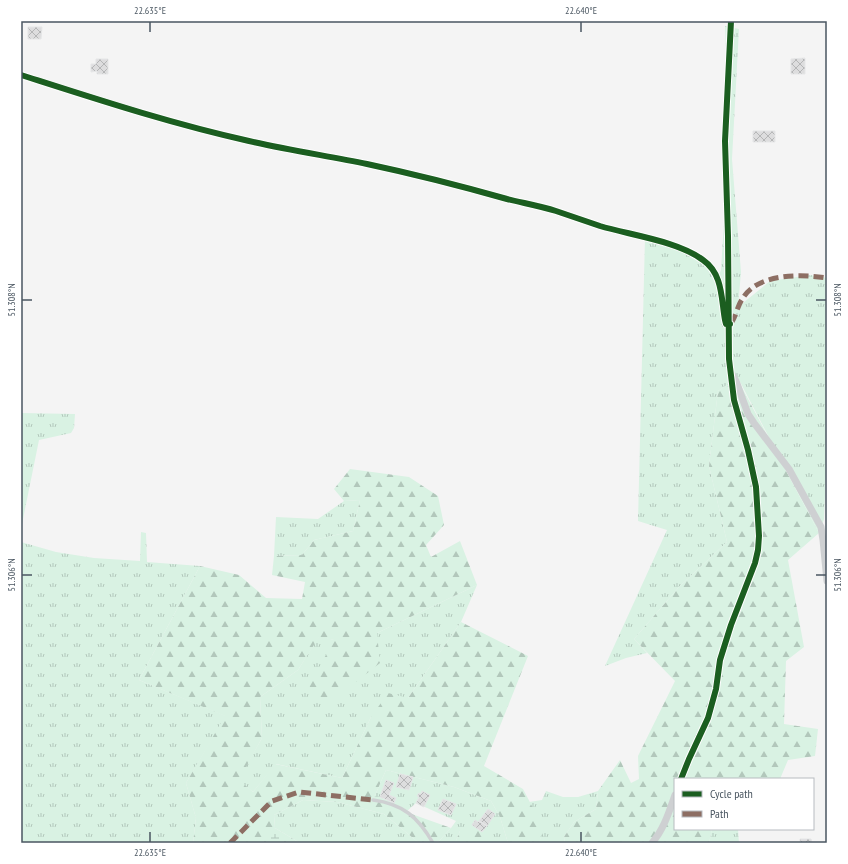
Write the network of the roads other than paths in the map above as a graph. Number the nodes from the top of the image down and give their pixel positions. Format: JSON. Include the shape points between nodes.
{"nodes":[{"id":1,"x":731,"y":21,"type":"edge"},
{"id":2,"x":21,"y":75,"type":"edge"},
{"id":3,"x":730,"y":324,"type":"junction"},
{"id":4,"x":730,"y":372,"type":"junction"},
{"id":5,"x":827,"y":580,"type":"edge"},
{"id":6,"x":681,"y":778,"type":"edge"},
{"id":7,"x":674,"y":798,"type":"edge"},
{"id":8,"x":373,"y":800,"type":"dead end"},
{"id":9,"x":433,"y":843,"type":"edge"},
{"id":10,"x":652,"y":843,"type":"edge"}],
"edges":[{"from":1,"to":3,"type":"street","via":[[725,141]]},
{"from":2,"to":3,"type":"street","via":[[189,126],[248,141],[452,183],[673,246],[701,258],[710,267],[718,278],[726,324]]},
{"from":3,"to":4,"type":"street"},
{"from":4,"to":5,"type":"street","via":[[748,414],[789,468],[821,527]]},
{"from":4,"to":6,"type":"street","via":[[734,400],[756,486],[758,550],[720,660],[708,718]]},
{"from":7,"to":10,"type":"street","via":[[664,825]]},
{"from":8,"to":9,"type":"lane","via":[[394,804],[416,819]]}]}
